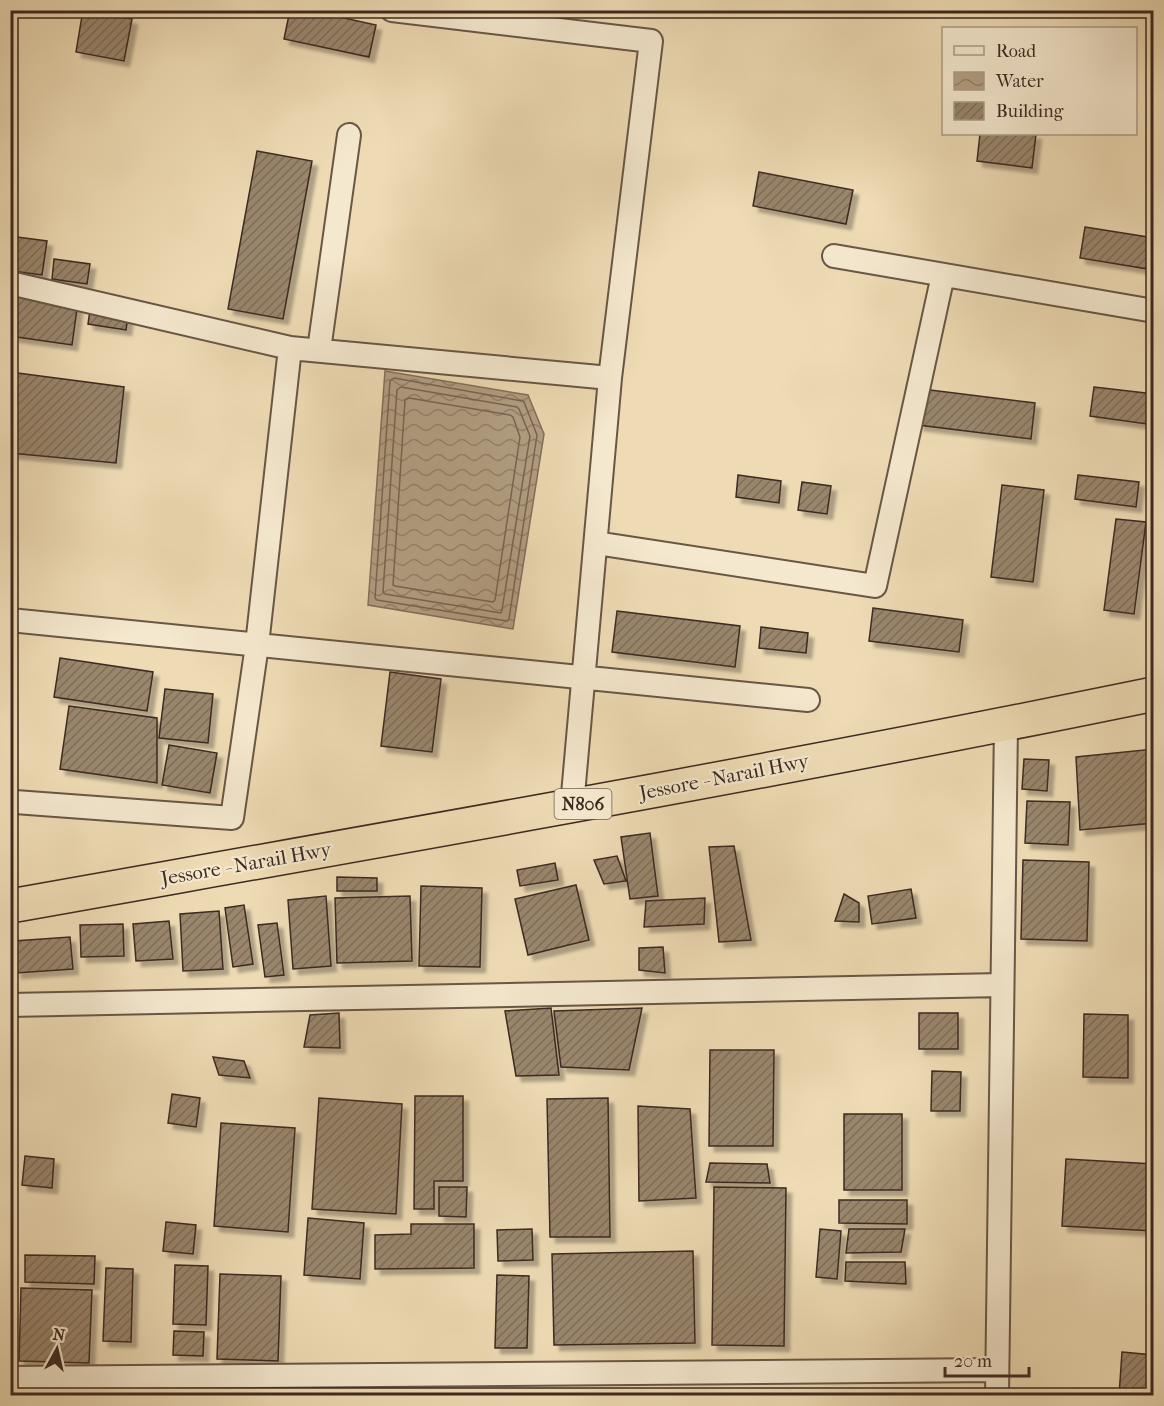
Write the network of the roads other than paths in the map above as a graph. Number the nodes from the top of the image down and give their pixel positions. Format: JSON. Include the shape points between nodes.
{"nodes":[{"id":1,"x":392,"y":10,"type":"edge"},
{"id":2,"x":349,"y":135,"type":"dead end"},
{"id":3,"x":834,"y":256,"type":"dead end"},
{"id":4,"x":943,"y":275,"type":"junction"},
{"id":5,"x":10,"y":283,"type":"edge"},
{"id":6,"x":1154,"y":311,"type":"edge"},
{"id":7,"x":290,"y":348,"type":"junction"},
{"id":8,"x":319,"y":350,"type":"junction"},
{"id":9,"x":610,"y":378,"type":"junction"},
{"id":10,"x":596,"y":543,"type":"junction"},
{"id":11,"x":10,"y":620,"type":"edge"},
{"id":12,"x":257,"y":645,"type":"junction"},
{"id":13,"x":584,"y":678,"type":"junction"},
{"id":14,"x":1154,"y":694,"type":"edge"},
{"id":15,"x":808,"y":700,"type":"dead end"},
{"id":16,"x":1006,"y":724,"type":"junction"},
{"id":17,"x":15,"y":802,"type":"dead end"},
{"id":18,"x":572,"y":806,"type":"junction"},
{"id":19,"x":10,"y":906,"type":"edge"},
{"id":20,"x":1002,"y":986,"type":"junction"},
{"id":21,"x":10,"y":1005,"type":"edge"},
{"id":22,"x":997,"y":1370,"type":"junction"},
{"id":23,"x":10,"y":1378,"type":"edge"},
{"id":24,"x":997,"y":1395,"type":"edge"}],
"edges":[{"from":1,"to":9,"type":"street","via":[[651,41]]},
{"from":2,"to":8,"type":"street"},
{"from":3,"to":4,"type":"street"},
{"from":4,"to":6,"type":"street"},
{"from":4,"to":10,"type":"street","via":[[875,586]]},
{"from":5,"to":7,"type":"street"},
{"from":7,"to":8,"type":"street"},
{"from":7,"to":12,"type":"street"},
{"from":8,"to":9,"type":"street"},
{"from":9,"to":10,"type":"street"},
{"from":10,"to":13,"type":"street"},
{"from":11,"to":12,"type":"street"},
{"from":12,"to":13,"type":"street"},
{"from":12,"to":17,"type":"street","via":[[232,818]]},
{"from":13,"to":15,"type":"street"},
{"from":13,"to":18,"type":"street"},
{"from":14,"to":16,"type":"highway","name":"Jessore - Narail Hwy","number":"N806"},
{"from":16,"to":18,"type":"highway","name":"Jessore - Narail Hwy","number":"N806"},
{"from":16,"to":20,"type":"street"},
{"from":18,"to":19,"type":"highway","name":"Jessore - Narail Hwy","number":"N806"},
{"from":20,"to":21,"type":"street"},
{"from":20,"to":22,"type":"street"},
{"from":22,"to":23,"type":"street"},
{"from":22,"to":24,"type":"street"}]}
